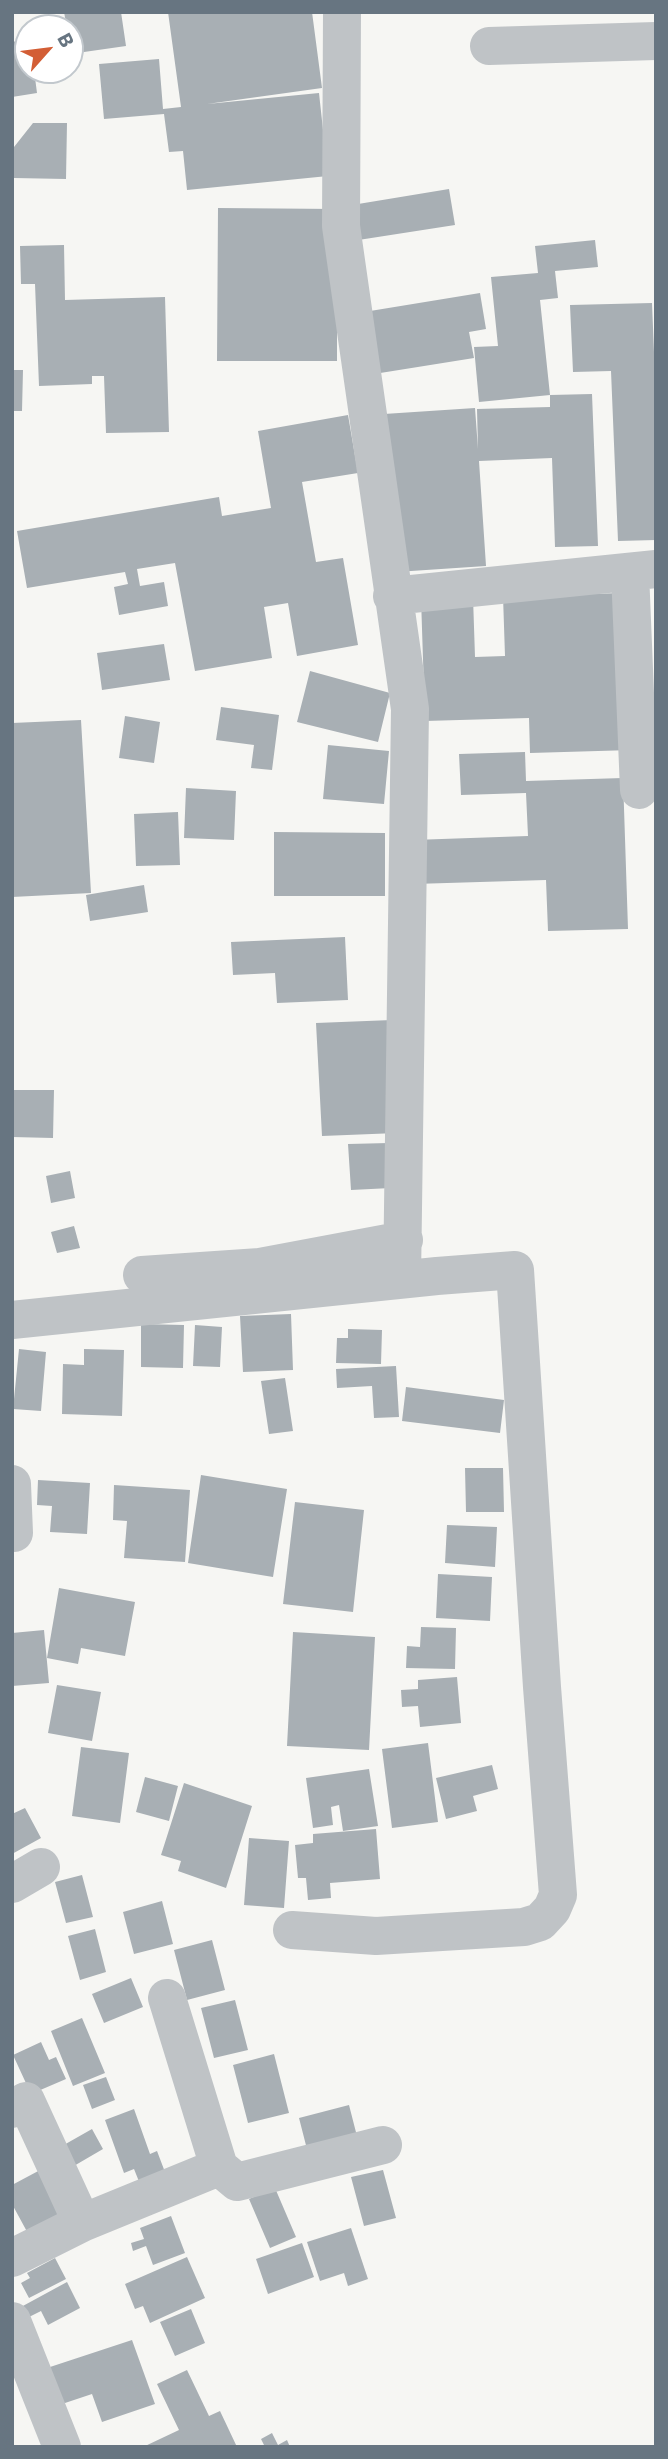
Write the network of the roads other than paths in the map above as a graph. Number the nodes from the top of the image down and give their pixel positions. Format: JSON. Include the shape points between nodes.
{"nodes":[{"id":1,"x":342,"y":12,"type":"edge"},
{"id":2,"x":656,"y":41,"type":"edge"},
{"id":3,"x":489,"y":46,"type":"dead end"},
{"id":4,"x":643,"y":571,"type":"edge"},
{"id":5,"x":393,"y":596,"type":"junction"},
{"id":6,"x":639,"y":790,"type":"dead end"},
{"id":7,"x":404,"y":1240,"type":"junction"},
{"id":8,"x":142,"y":1275,"type":"dead end"},
{"id":9,"x":402,"y":1279,"type":"junction"},
{"id":10,"x":12,"y":1320,"type":"edge"},
{"id":11,"x":12,"y":1485,"type":"edge"},
{"id":12,"x":14,"y":1532,"type":"dead end"},
{"id":13,"x":292,"y":1930,"type":"dead end"},
{"id":14,"x":167,"y":1998,"type":"dead end"},
{"id":15,"x":12,"y":2109,"type":"edge"},
{"id":16,"x":383,"y":2145,"type":"dead end"},
{"id":17,"x":219,"y":2166,"type":"junction"},
{"id":18,"x":82,"y":2223,"type":"junction"},
{"id":19,"x":12,"y":2258,"type":"edge"},
{"id":20,"x":12,"y":2321,"type":"edge"},
{"id":21,"x":62,"y":2447,"type":"edge"}],
"edges":[{"from":1,"to":5,"type":"street","via":[[341,226]]},
{"from":2,"to":3,"type":"street"},
{"from":4,"to":5,"type":"street"},
{"from":4,"to":6,"type":"street"},
{"from":5,"to":7,"type":"street","via":[[410,709]]},
{"from":7,"to":8,"type":"street","via":[[260,1267]]},
{"from":7,"to":9,"type":"street"},
{"from":9,"to":10,"type":"street"},
{"from":9,"to":13,"type":"street","via":[[515,1270],[558,1895],[541,1922],[524,1927],[376,1936]]},
{"from":11,"to":12,"type":"street"},
{"from":14,"to":17,"type":"street"},
{"from":15,"to":18,"type":"street","via":[[26,2101]]},
{"from":16,"to":17,"type":"street","via":[[237,2182]]},
{"from":17,"to":18,"type":"street"},
{"from":18,"to":19,"type":"street"},
{"from":20,"to":21,"type":"street"}]}
